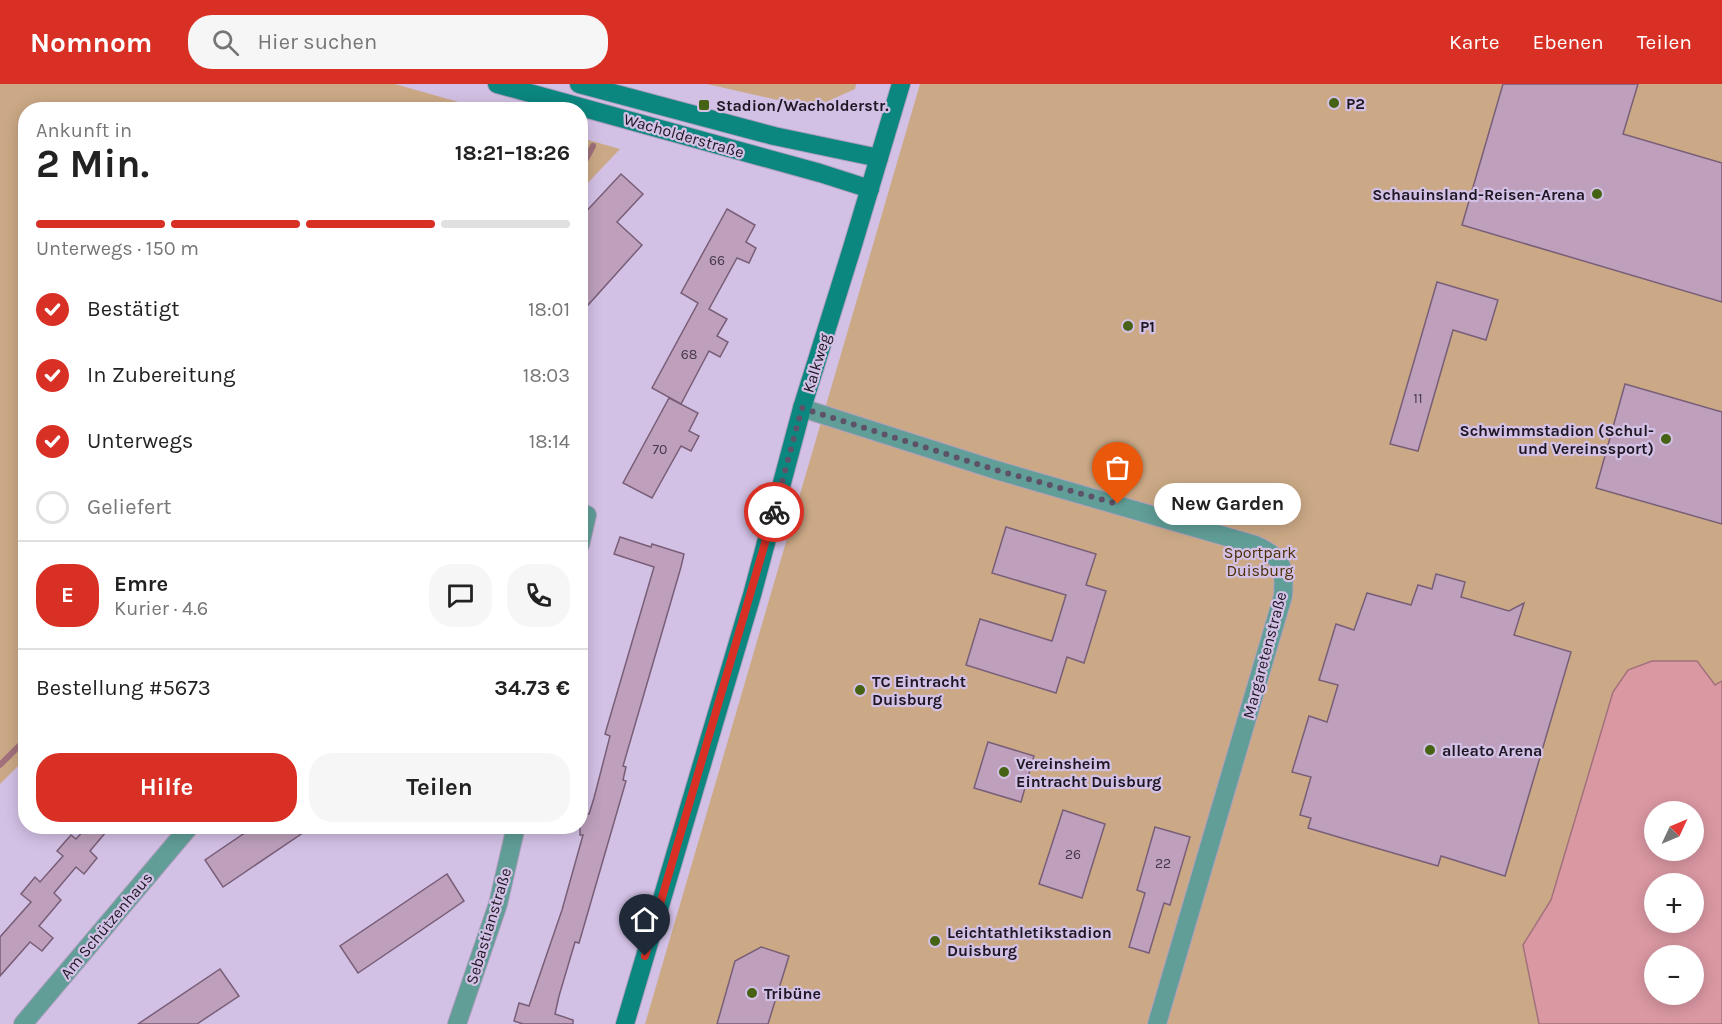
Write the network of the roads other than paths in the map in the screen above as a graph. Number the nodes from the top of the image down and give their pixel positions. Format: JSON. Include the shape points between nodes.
{"nodes":[{"id":1,"x":497,"y":84,"type":"edge"},
{"id":2,"x":579,"y":84,"type":"edge"},
{"id":3,"x":901,"y":84,"type":"edge"},
{"id":4,"x":562,"y":102,"type":"edge"},
{"id":5,"x":588,"y":109,"type":"edge"},
{"id":6,"x":879,"y":158,"type":"junction"},
{"id":7,"x":870,"y":189,"type":"junction"},
{"id":8,"x":802,"y":408,"type":"junction"},
{"id":9,"x":183,"y":834,"type":"edge"},
{"id":10,"x":514,"y":834,"type":"edge"},
{"id":11,"x":23,"y":1024,"type":"edge"},
{"id":12,"x":457,"y":1024,"type":"edge"},
{"id":13,"x":625,"y":1024,"type":"edge"},
{"id":14,"x":1157,"y":1024,"type":"edge"}],
"edges":[{"from":1,"to":4,"type":"street","name":"Wacholderstraße"},
{"from":2,"to":6,"type":"street","name":"Wacholderstraße","via":[[774,136]]},
{"from":3,"to":6,"type":"street","name":"Kalkweg"},
{"from":5,"to":7,"type":"street","name":"Wacholderstraße"},
{"from":6,"to":7,"type":"street","name":"Kalkweg"},
{"from":7,"to":8,"type":"street","name":"Kalkweg"},
{"from":8,"to":13,"type":"street","name":"Kalkweg","via":[[752,595]]},
{"from":8,"to":14,"type":"street","name":"Margaretenstraße","via":[[996,470],[1255,545],[1272,552],[1282,565],[1283,596]]},
{"from":9,"to":11,"type":"street","name":"Am Schützenhaus"},
{"from":10,"to":12,"type":"street","name":"Sebastianstraße","via":[[498,904]]}]}
